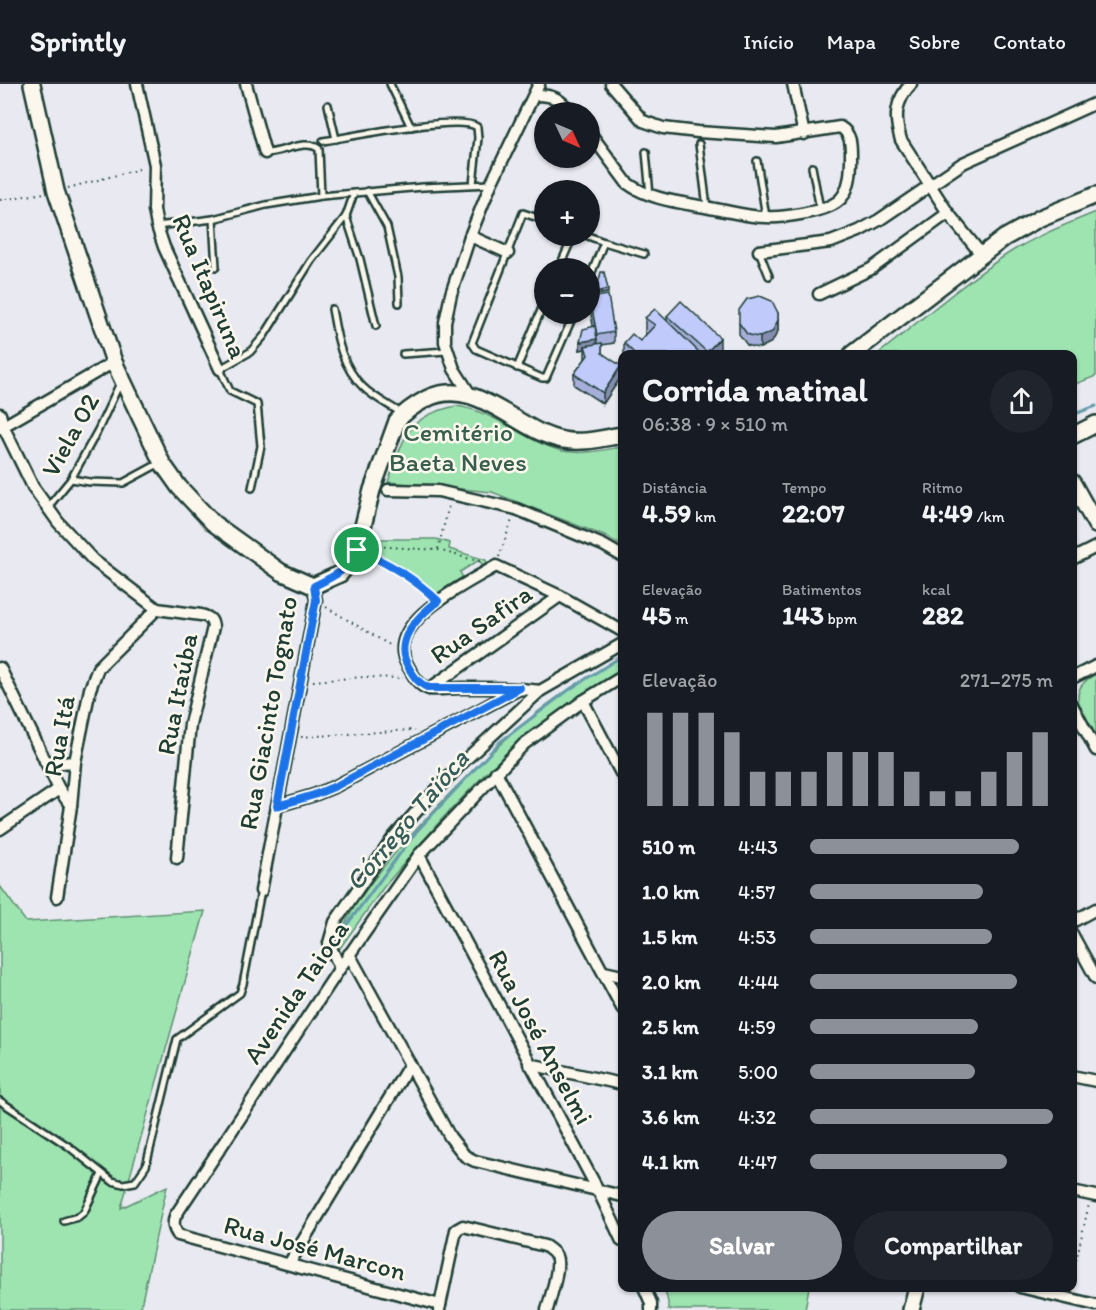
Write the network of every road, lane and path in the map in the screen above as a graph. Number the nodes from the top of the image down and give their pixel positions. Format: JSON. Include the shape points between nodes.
{"nodes":[{"id":1,"x":32,"y":84,"type":"edge"},
{"id":2,"x":137,"y":84,"type":"edge"},
{"id":3,"x":246,"y":84,"type":"edge"},
{"id":4,"x":390,"y":84,"type":"edge"},
{"id":5,"x":611,"y":84,"type":"edge"},
{"id":6,"x":793,"y":84,"type":"edge"},
{"id":7,"x":911,"y":84,"type":"edge"},
{"id":8,"x":537,"y":89,"type":"edge"},
{"id":9,"x":562,"y":102,"type":"edge"},
{"id":10,"x":1096,"y":103,"type":"edge"},
{"id":11,"x":328,"y":105,"type":"dead end"},
{"id":12,"x":411,"y":127,"type":"junction"},
{"id":13,"x":804,"y":134,"type":"junction"},
{"id":14,"x":336,"y":139,"type":"junction"},
{"id":15,"x":323,"y":141,"type":"dead end"},
{"id":16,"x":699,"y":144,"type":"dead end"},
{"id":17,"x":600,"y":147,"type":"edge"},
{"id":18,"x":646,"y":152,"type":"dead end"},
{"id":19,"x":266,"y":153,"type":"joint"},
{"id":20,"x":757,"y":161,"type":"dead end"},
{"id":21,"x":155,"y":165,"type":"junction"},
{"id":22,"x":812,"y":168,"type":"dead end"},
{"id":23,"x":473,"y":184,"type":"junction"},
{"id":24,"x":491,"y":184,"type":"junction"},
{"id":25,"x":929,"y":184,"type":"junction"},
{"id":26,"x":56,"y":191,"type":"junction"},
{"id":27,"x":367,"y":191,"type":"junction"},
{"id":28,"x":354,"y":194,"type":"junction"},
{"id":29,"x":651,"y":195,"type":"junction"},
{"id":30,"x":1096,"y":195,"type":"edge"},
{"id":31,"x":321,"y":196,"type":"junction"},
{"id":32,"x":0,"y":200,"type":"edge"},
{"id":33,"x":707,"y":207,"type":"junction"},
{"id":34,"x":820,"y":209,"type":"junction"},
{"id":35,"x":948,"y":213,"type":"junction"},
{"id":36,"x":346,"y":216,"type":"junction"},
{"id":37,"x":534,"y":217,"type":"edge"},
{"id":38,"x":766,"y":217,"type":"junction"},
{"id":39,"x":213,"y":219,"type":"junction"},
{"id":40,"x":157,"y":226,"type":"junction"},
{"id":41,"x":470,"y":236,"type":"junction"},
{"id":42,"x":600,"y":240,"type":"edge"},
{"id":43,"x":604,"y":242,"type":"junction"},
{"id":44,"x":759,"y":251,"type":"joint"},
{"id":45,"x":508,"y":253,"type":"junction"},
{"id":46,"x":644,"y":254,"type":"dead end"},
{"id":47,"x":981,"y":254,"type":"junction"},
{"id":48,"x":598,"y":258,"type":"edge"},
{"id":49,"x":216,"y":267,"type":"dead end"},
{"id":50,"x":769,"y":276,"type":"dead end"},
{"id":51,"x":819,"y":294,"type":"dead end"},
{"id":52,"x":399,"y":303,"type":"dead end"},
{"id":53,"x":332,"y":309,"type":"dead end"},
{"id":54,"x":535,"y":324,"type":"edge"},
{"id":55,"x":570,"y":324,"type":"edge"},
{"id":56,"x":376,"y":326,"type":"dead end"},
{"id":57,"x":857,"y":350,"type":"edge"},
{"id":58,"x":446,"y":351,"type":"junction"},
{"id":59,"x":403,"y":354,"type":"dead end"},
{"id":60,"x":114,"y":362,"type":"junction"},
{"id":61,"x":517,"y":368,"type":"junction"},
{"id":62,"x":220,"y":369,"type":"junction"},
{"id":63,"x":122,"y":379,"type":"junction"},
{"id":64,"x":470,"y":394,"type":"junction"},
{"id":65,"x":0,"y":414,"type":"edge"},
{"id":66,"x":403,"y":414,"type":"junction"},
{"id":67,"x":1096,"y":424,"type":"edge"},
{"id":68,"x":1,"y":427,"type":"edge"},
{"id":69,"x":1077,"y":434,"type":"edge"},
{"id":70,"x":618,"y":436,"type":"edge"},
{"id":71,"x":162,"y":463,"type":"junction"},
{"id":72,"x":71,"y":479,"type":"junction"},
{"id":73,"x":252,"y":488,"type":"dead end"},
{"id":74,"x":388,"y":490,"type":"dead end"},
{"id":75,"x":1077,"y":491,"type":"edge"},
{"id":76,"x":452,"y":493,"type":"junction"},
{"id":77,"x":48,"y":508,"type":"junction"},
{"id":78,"x":516,"y":509,"type":"junction"},
{"id":79,"x":1096,"y":525,"type":"edge"},
{"id":80,"x":1096,"y":547,"type":"edge"},
{"id":81,"x":357,"y":548,"type":"junction"},
{"id":82,"x":438,"y":550,"type":"junction"},
{"id":83,"x":618,"y":554,"type":"edge"},
{"id":84,"x":1077,"y":556,"type":"edge"},
{"id":85,"x":496,"y":566,"type":"junction"},
{"id":86,"x":315,"y":593,"type":"junction"},
{"id":87,"x":560,"y":596,"type":"junction"},
{"id":88,"x":438,"y":601,"type":"junction"},
{"id":89,"x":157,"y":609,"type":"junction"},
{"id":90,"x":618,"y":630,"type":"edge"},
{"id":91,"x":618,"y":646,"type":"edge"},
{"id":92,"x":403,"y":653,"type":"junction"},
{"id":93,"x":1096,"y":666,"type":"edge"},
{"id":94,"x":0,"y":668,"type":"edge"},
{"id":95,"x":1077,"y":676,"type":"edge"},
{"id":96,"x":415,"y":678,"type":"junction"},
{"id":97,"x":618,"y":679,"type":"edge"},
{"id":98,"x":301,"y":682,"type":"junction"},
{"id":99,"x":0,"y":685,"type":"edge"},
{"id":100,"x":429,"y":688,"type":"junction"},
{"id":101,"x":520,"y":688,"type":"junction"},
{"id":102,"x":540,"y":691,"type":"junction"},
{"id":103,"x":11,"y":693,"type":"junction"},
{"id":104,"x":583,"y":701,"type":"junction"},
{"id":105,"x":1077,"y":714,"type":"edge"},
{"id":106,"x":430,"y":736,"type":"junction"},
{"id":107,"x":289,"y":738,"type":"junction"},
{"id":108,"x":1096,"y":750,"type":"edge"},
{"id":109,"x":45,"y":760,"type":"junction"},
{"id":110,"x":75,"y":762,"type":"junction"},
{"id":111,"x":618,"y":767,"type":"edge"},
{"id":112,"x":496,"y":772,"type":"junction"},
{"id":113,"x":59,"y":789,"type":"junction"},
{"id":114,"x":71,"y":806,"type":"junction"},
{"id":115,"x":277,"y":806,"type":"junction"},
{"id":116,"x":0,"y":829,"type":"edge"},
{"id":117,"x":418,"y":855,"type":"junction"},
{"id":118,"x":177,"y":858,"type":"dead end"},
{"id":119,"x":261,"y":891,"type":"joint"},
{"id":120,"x":57,"y":897,"type":"dead end"},
{"id":121,"x":1096,"y":909,"type":"edge"},
{"id":122,"x":1077,"y":919,"type":"edge"},
{"id":123,"x":1077,"y":943,"type":"edge"},
{"id":124,"x":349,"y":954,"type":"junction"},
{"id":125,"x":340,"y":968,"type":"junction"},
{"id":126,"x":604,"y":972,"type":"junction"},
{"id":127,"x":618,"y":975,"type":"edge"},
{"id":128,"x":1096,"y":978,"type":"edge"},
{"id":129,"x":618,"y":1000,"type":"edge"},
{"id":130,"x":410,"y":1064,"type":"junction"},
{"id":131,"x":529,"y":1064,"type":"junction"},
{"id":132,"x":1077,"y":1077,"type":"edge"},
{"id":133,"x":1096,"y":1082,"type":"edge"},
{"id":134,"x":618,"y":1083,"type":"edge"},
{"id":135,"x":0,"y":1101,"type":"edge"},
{"id":136,"x":102,"y":1174,"type":"junction"},
{"id":137,"x":598,"y":1190,"type":"junction"},
{"id":138,"x":1077,"y":1192,"type":"edge"},
{"id":139,"x":618,"y":1195,"type":"edge"},
{"id":140,"x":1094,"y":1196,"type":"edge"},
{"id":141,"x":64,"y":1221,"type":"dead end"},
{"id":142,"x":618,"y":1232,"type":"edge"},
{"id":143,"x":178,"y":1235,"type":"joint"},
{"id":144,"x":1077,"y":1259,"type":"edge"},
{"id":145,"x":288,"y":1264,"type":"junction"},
{"id":146,"x":647,"y":1292,"type":"edge"},
{"id":147,"x":916,"y":1292,"type":"edge"},
{"id":148,"x":1041,"y":1292,"type":"edge"},
{"id":149,"x":1096,"y":1305,"type":"edge"},
{"id":150,"x":440,"y":1307,"type":"edge"},
{"id":151,"x":547,"y":1310,"type":"edge"},
{"id":152,"x":651,"y":1310,"type":"edge"},
{"id":153,"x":911,"y":1310,"type":"edge"}],
"edges":[{"from":1,"to":26,"type":"street"},
{"from":2,"to":21,"type":"street","name":"Rua Itapiruna"},
{"from":3,"to":19,"type":"street"},
{"from":4,"to":12,"type":"lane"},
{"from":5,"to":13,"type":"street","via":[[643,121],[663,128],[776,137]]},
{"from":6,"to":13,"type":"street"},
{"from":7,"to":25,"type":"street","via":[[896,111],[897,127]]},
{"from":8,"to":9,"type":"street"},
{"from":8,"to":24,"type":"street"},
{"from":10,"to":25,"type":"street","via":[[982,153]]},
{"from":11,"to":14,"type":"lane"},
{"from":12,"to":14,"type":"lane"},
{"from":12,"to":23,"type":"lane","via":[[444,123],[477,127]]},
{"from":13,"to":34,"type":"street","via":[[840,127],[851,143],[850,181],[845,193],[838,202]]},
{"from":14,"to":15,"type":"lane"},
{"from":16,"to":33,"type":"lane"},
{"from":17,"to":29,"type":"street","via":[[627,183]]},
{"from":18,"to":29,"type":"lane"},
{"from":19,"to":31,"type":"lane","via":[[314,145],[319,149]]},
{"from":20,"to":38,"type":"lane"},
{"from":21,"to":26,"type":"path"},
{"from":21,"to":40,"type":"street","name":"Rua Itapiruna"},
{"from":22,"to":34,"type":"lane"},
{"from":23,"to":24,"type":"lane"},
{"from":23,"to":27,"type":"lane"},
{"from":24,"to":41,"type":"street"},
{"from":25,"to":35,"type":"street"},
{"from":25,"to":44,"type":"street","via":[[879,220],[845,237]]},
{"from":26,"to":32,"type":"path"},
{"from":26,"to":60,"type":"street"},
{"from":27,"to":28,"type":"lane"},
{"from":27,"to":52,"type":"lane","via":[[387,227],[398,277]]},
{"from":28,"to":31,"type":"lane"},
{"from":28,"to":36,"type":"lane"},
{"from":29,"to":33,"type":"street"},
{"from":30,"to":47,"type":"street","via":[[1026,225]]},
{"from":31,"to":39,"type":"lane"},
{"from":33,"to":38,"type":"street"},
{"from":34,"to":38,"type":"street"},
{"from":35,"to":47,"type":"street"},
{"from":35,"to":51,"type":"street","via":[[871,269]]},
{"from":36,"to":56,"type":"lane"},
{"from":36,"to":62,"type":"lane","via":[[250,352]]},
{"from":37,"to":45,"type":"lane","via":[[523,213]]},
{"from":39,"to":40,"type":"lane"},
{"from":39,"to":49,"type":"lane"},
{"from":40,"to":62,"type":"street","name":"Rua Itapiruna"},
{"from":41,"to":45,"type":"street"},
{"from":41,"to":58,"type":"street","via":[[445,322]]},
{"from":42,"to":43,"type":"lane"},
{"from":43,"to":46,"type":"lane"},
{"from":43,"to":48,"type":"lane"},
{"from":44,"to":50,"type":"lane"},
{"from":45,"to":61,"type":"lane","via":[[472,343],[476,349]]},
{"from":47,"to":57,"type":"street"},
{"from":53,"to":66,"type":"lane","via":[[337,340],[352,375],[364,388]]},
{"from":54,"to":61,"type":"lane"},
{"from":55,"to":61,"type":"lane","via":[[548,376],[542,378]]},
{"from":58,"to":59,"type":"lane"},
{"from":58,"to":64,"type":"street"},
{"from":60,"to":63,"type":"street"},
{"from":60,"to":68,"type":"street"},
{"from":62,"to":73,"type":"lane","name":"Rua Itapiruna","via":[[230,391],[257,404],[261,446]]},
{"from":63,"to":71,"type":"street"},
{"from":63,"to":72,"type":"lane","name":"Viela 02"},
{"from":64,"to":66,"type":"street","via":[[434,395]]},
{"from":64,"to":70,"type":"street","via":[[561,440],[580,442]]},
{"from":65,"to":68,"type":"street","name":"Rua Itaúba"},
{"from":66,"to":81,"type":"street","name":"Rua Giacinto Tognato","via":[[372,490]]},
{"from":67,"to":69,"type":"street"},
{"from":68,"to":77,"type":"street","name":"Rua Itaúba"},
{"from":71,"to":72,"type":"lane","via":[[123,483]]},
{"from":71,"to":86,"type":"street","via":[[213,523]]},
{"from":72,"to":77,"type":"lane","name":"Viela 02"},
{"from":74,"to":76,"type":"street"},
{"from":75,"to":79,"type":"street"},
{"from":76,"to":78,"type":"street"},
{"from":76,"to":82,"type":"path"},
{"from":77,"to":89,"type":"street","name":"Rua Itaúba","via":[[93,560]]},
{"from":78,"to":83,"type":"street"},
{"from":78,"to":85,"type":"path"},
{"from":80,"to":84,"type":"street"},
{"from":81,"to":82,"type":"path"},
{"from":81,"to":86,"type":"street","name":"Rua Giacinto Tognato","via":[[340,574]]},
{"from":81,"to":88,"type":"path","via":[[386,562]]},
{"from":82,"to":85,"type":"path"},
{"from":85,"to":87,"type":"street"},
{"from":85,"to":88,"type":"street"},
{"from":86,"to":92,"type":"path"},
{"from":86,"to":98,"type":"street","name":"Rua Giacinto Tognato"},
{"from":87,"to":90,"type":"street"},
{"from":87,"to":100,"type":"street","name":"Rua Safira"},
{"from":88,"to":92,"type":"street","via":[[414,622]]},
{"from":89,"to":110,"type":"street","name":"Rua Itá","via":[[98,668]]},
{"from":89,"to":118,"type":"street","name":"Rua Itaúba","via":[[208,617],[213,627],[190,724]]},
{"from":91,"to":102,"type":"street"},
{"from":92,"to":96,"type":"street"},
{"from":93,"to":95,"type":"street"},
{"from":94,"to":103,"type":"street"},
{"from":96,"to":98,"type":"path"},
{"from":96,"to":100,"type":"street"},
{"from":97,"to":104,"type":"street","name":"Avenida Taioca"},
{"from":98,"to":107,"type":"street","name":"Rua Giacinto Tognato"},
{"from":99,"to":103,"type":"street"},
{"from":100,"to":101,"type":"street"},
{"from":101,"to":102,"type":"street"},
{"from":101,"to":106,"type":"street"},
{"from":102,"to":125,"type":"street","via":[[463,762],[393,838],[335,922],[329,943]]},
{"from":103,"to":109,"type":"street"},
{"from":104,"to":111,"type":"street"},
{"from":104,"to":112,"type":"street","name":"Avenida Taioca","via":[[524,744]]},
{"from":105,"to":108,"type":"street"},
{"from":106,"to":107,"type":"path","via":[[411,730]]},
{"from":106,"to":115,"type":"street","via":[[336,786]]},
{"from":107,"to":115,"type":"street","name":"Rua Giacinto Tognato"},
{"from":109,"to":110,"type":"street"},
{"from":109,"to":113,"type":"street"},
{"from":110,"to":114,"type":"street","name":"Rua Itá"},
{"from":112,"to":117,"type":"street","name":"Avenida Taioca"},
{"from":112,"to":126,"type":"street"},
{"from":113,"to":114,"type":"street"},
{"from":113,"to":116,"type":"street"},
{"from":114,"to":120,"type":"street","name":"Rua Itá"},
{"from":115,"to":119,"type":"street","name":"Rua Giacinto Tognato"},
{"from":117,"to":124,"type":"street","name":"Avenida Taioca"},
{"from":117,"to":131,"type":"street","name":"Rua José Anselmi"},
{"from":119,"to":136,"type":"lane","via":[[240,993],[182,1034],[174,1045],[141,1176],[135,1182],[123,1184]]},
{"from":121,"to":122,"type":"street"},
{"from":123,"to":128,"type":"street"},
{"from":124,"to":125,"type":"street","name":"Avenida Taioca"},
{"from":124,"to":130,"type":"street"},
{"from":125,"to":143,"type":"street","name":"Avenida Taioca","via":[[175,1216],[174,1230]]},
{"from":126,"to":127,"type":"street"},
{"from":126,"to":129,"type":"street"},
{"from":130,"to":137,"type":"street","via":[[450,1137],[465,1156]]},
{"from":130,"to":145,"type":"street"},
{"from":131,"to":134,"type":"street"},
{"from":131,"to":137,"type":"street","name":"Rua José Anselmi"},
{"from":132,"to":133,"type":"street"},
{"from":135,"to":136,"type":"lane"},
{"from":136,"to":141,"type":"lane","via":[[84,1212]]},
{"from":137,"to":139,"type":"street"},
{"from":137,"to":142,"type":"street","name":"Rua José Anselmi"},
{"from":138,"to":140,"type":"street"},
{"from":140,"to":144,"type":"path"},
{"from":143,"to":145,"type":"street","name":"Rua José Marcon"},
{"from":145,"to":150,"type":"street","name":"Rua José Marcon"},
{"from":146,"to":152,"type":"street"},
{"from":147,"to":153,"type":"street"},
{"from":148,"to":149,"type":"street"},
{"from":150,"to":151,"type":"street","via":[[456,1230],[463,1226],[552,1251],[557,1265]]}]}
